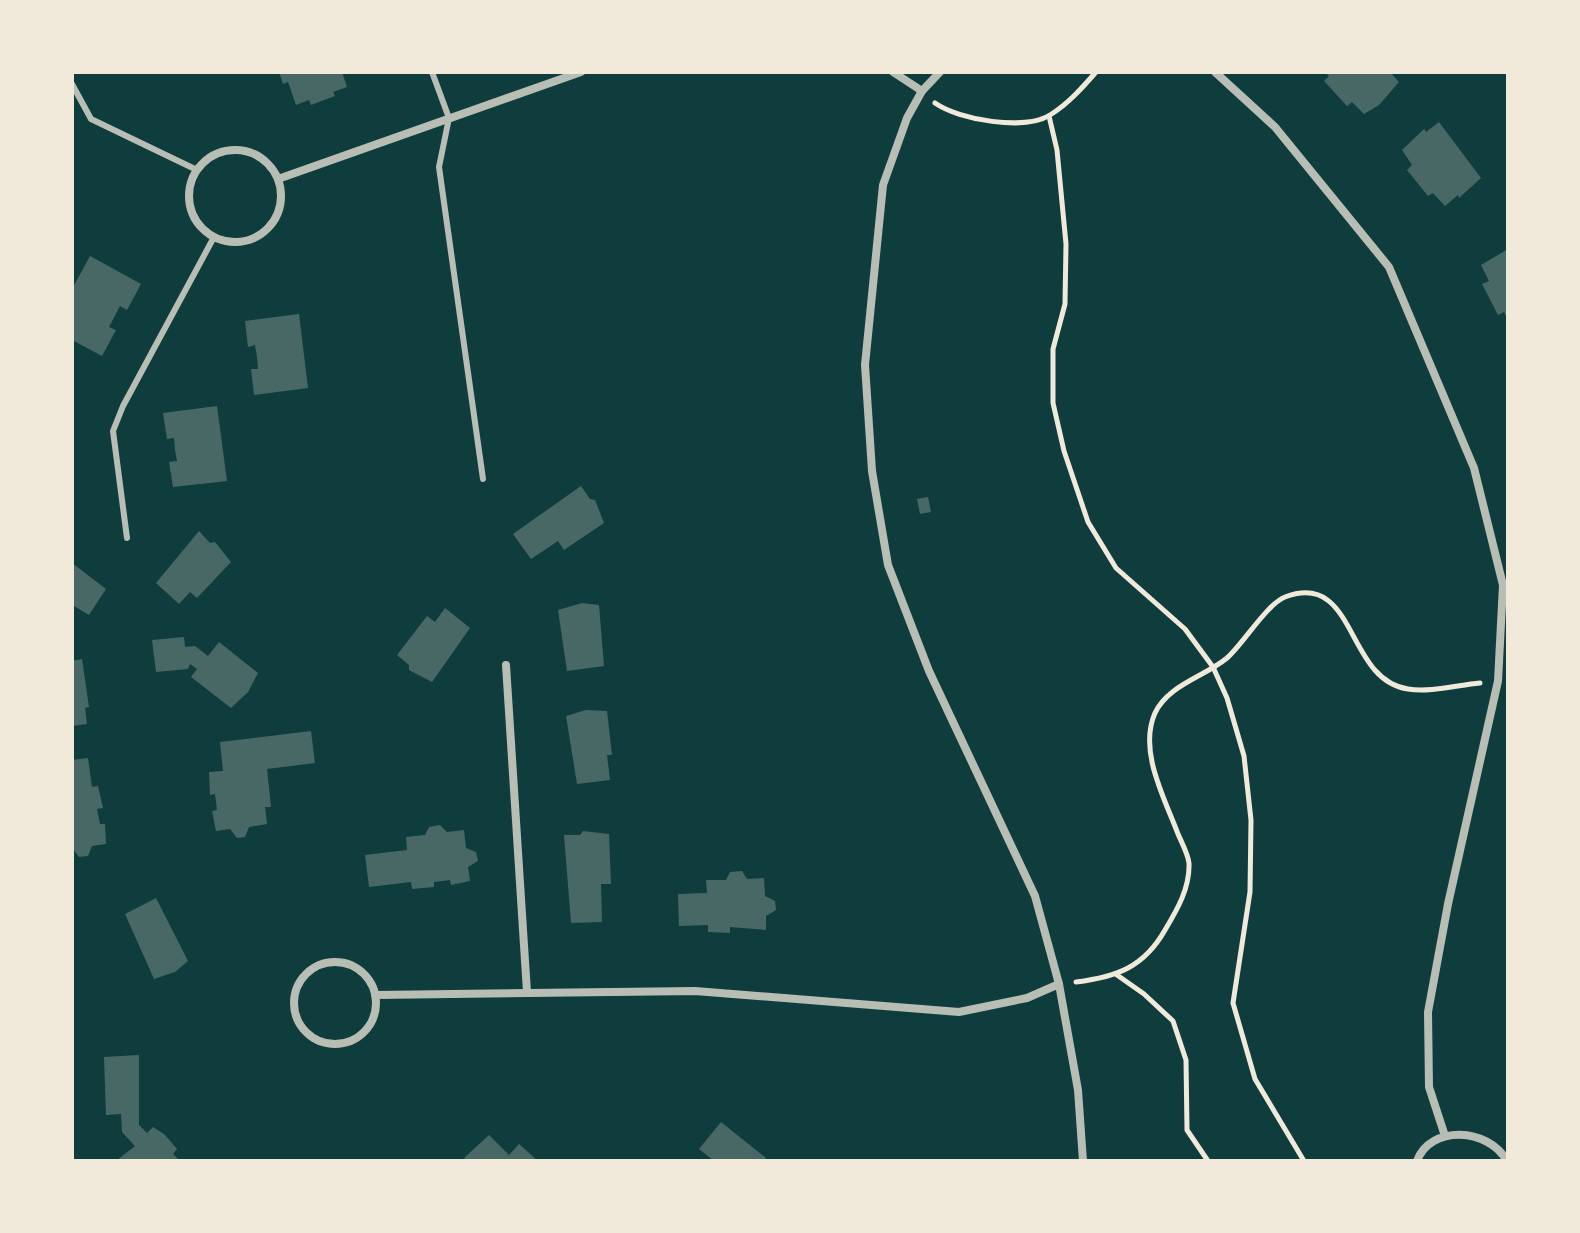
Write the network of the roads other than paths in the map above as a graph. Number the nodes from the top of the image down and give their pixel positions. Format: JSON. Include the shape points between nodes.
{"nodes":[{"id":1,"x":432,"y":72,"type":"edge"},
{"id":2,"x":581,"y":72,"type":"edge"},
{"id":3,"x":893,"y":72,"type":"edge"},
{"id":4,"x":940,"y":72,"type":"edge"},
{"id":5,"x":1215,"y":72,"type":"edge"},
{"id":6,"x":72,"y":84,"type":"edge"},
{"id":7,"x":922,"y":91,"type":"junction"},
{"id":8,"x":449,"y":118,"type":"junction"},
{"id":9,"x":197,"y":170,"type":"junction"},
{"id":10,"x":278,"y":179,"type":"junction"},
{"id":11,"x":214,"y":237,"type":"junction"},
{"id":12,"x":483,"y":479,"type":"dead end"},
{"id":13,"x":127,"y":538,"type":"dead end"},
{"id":14,"x":506,"y":665,"type":"dead end"},
{"id":15,"x":1503,"y":682,"type":"edge"},
{"id":16,"x":1059,"y":984,"type":"junction"},
{"id":17,"x":527,"y":992,"type":"junction"},
{"id":18,"x":375,"y":995,"type":"junction"},
{"id":19,"x":1445,"y":1136,"type":"junction"},
{"id":20,"x":1504,"y":1150,"type":"edge"},
{"id":21,"x":1083,"y":1161,"type":"edge"},
{"id":22,"x":1417,"y":1161,"type":"edge"},
{"id":23,"x":1507,"y":1161,"type":"edge"}],
"edges":[{"from":1,"to":8,"type":"lane"},
{"from":2,"to":8,"type":"street"},
{"from":3,"to":7,"type":"street"},
{"from":4,"to":7,"type":"street"},
{"from":5,"to":15,"type":"street","via":[[1275,127],[1389,267],[1474,468],[1503,585]]},
{"from":6,"to":9,"type":"lane","via":[[91,119]]},
{"from":7,"to":16,"type":"street","via":[[883,185],[865,365],[872,471],[888,565],[929,671],[1035,896]]},
{"from":8,"to":10,"type":"street"},
{"from":8,"to":12,"type":"lane","via":[[439,167]]},
{"from":9,"to":10,"type":"street","via":[[207,159],[233,150],[260,157]]},
{"from":9,"to":11,"type":"street","via":[[190,184],[192,215]]},
{"from":10,"to":11,"type":"street","via":[[281,195],[272,225],[245,241]]},
{"from":11,"to":13,"type":"lane","via":[[113,431]]},
{"from":14,"to":17,"type":"street"},
{"from":15,"to":19,"type":"street","via":[[1448,904],[1428,1012],[1429,1087]]},
{"from":16,"to":17,"type":"street","via":[[1027,998],[959,1012],[695,991]]},
{"from":16,"to":21,"type":"street","via":[[1078,1090]]},
{"from":17,"to":18,"type":"street"},
{"from":18,"to":18,"type":"street","via":[[362,972],[324,963],[302,978],[296,990],[296,1017],[313,1038],[339,1044],[363,1032],[371,1021]]},
{"from":19,"to":20,"type":"street","via":[[1477,1135]]},
{"from":19,"to":22,"type":"street"},
{"from":20,"to":23,"type":"street"}]}
